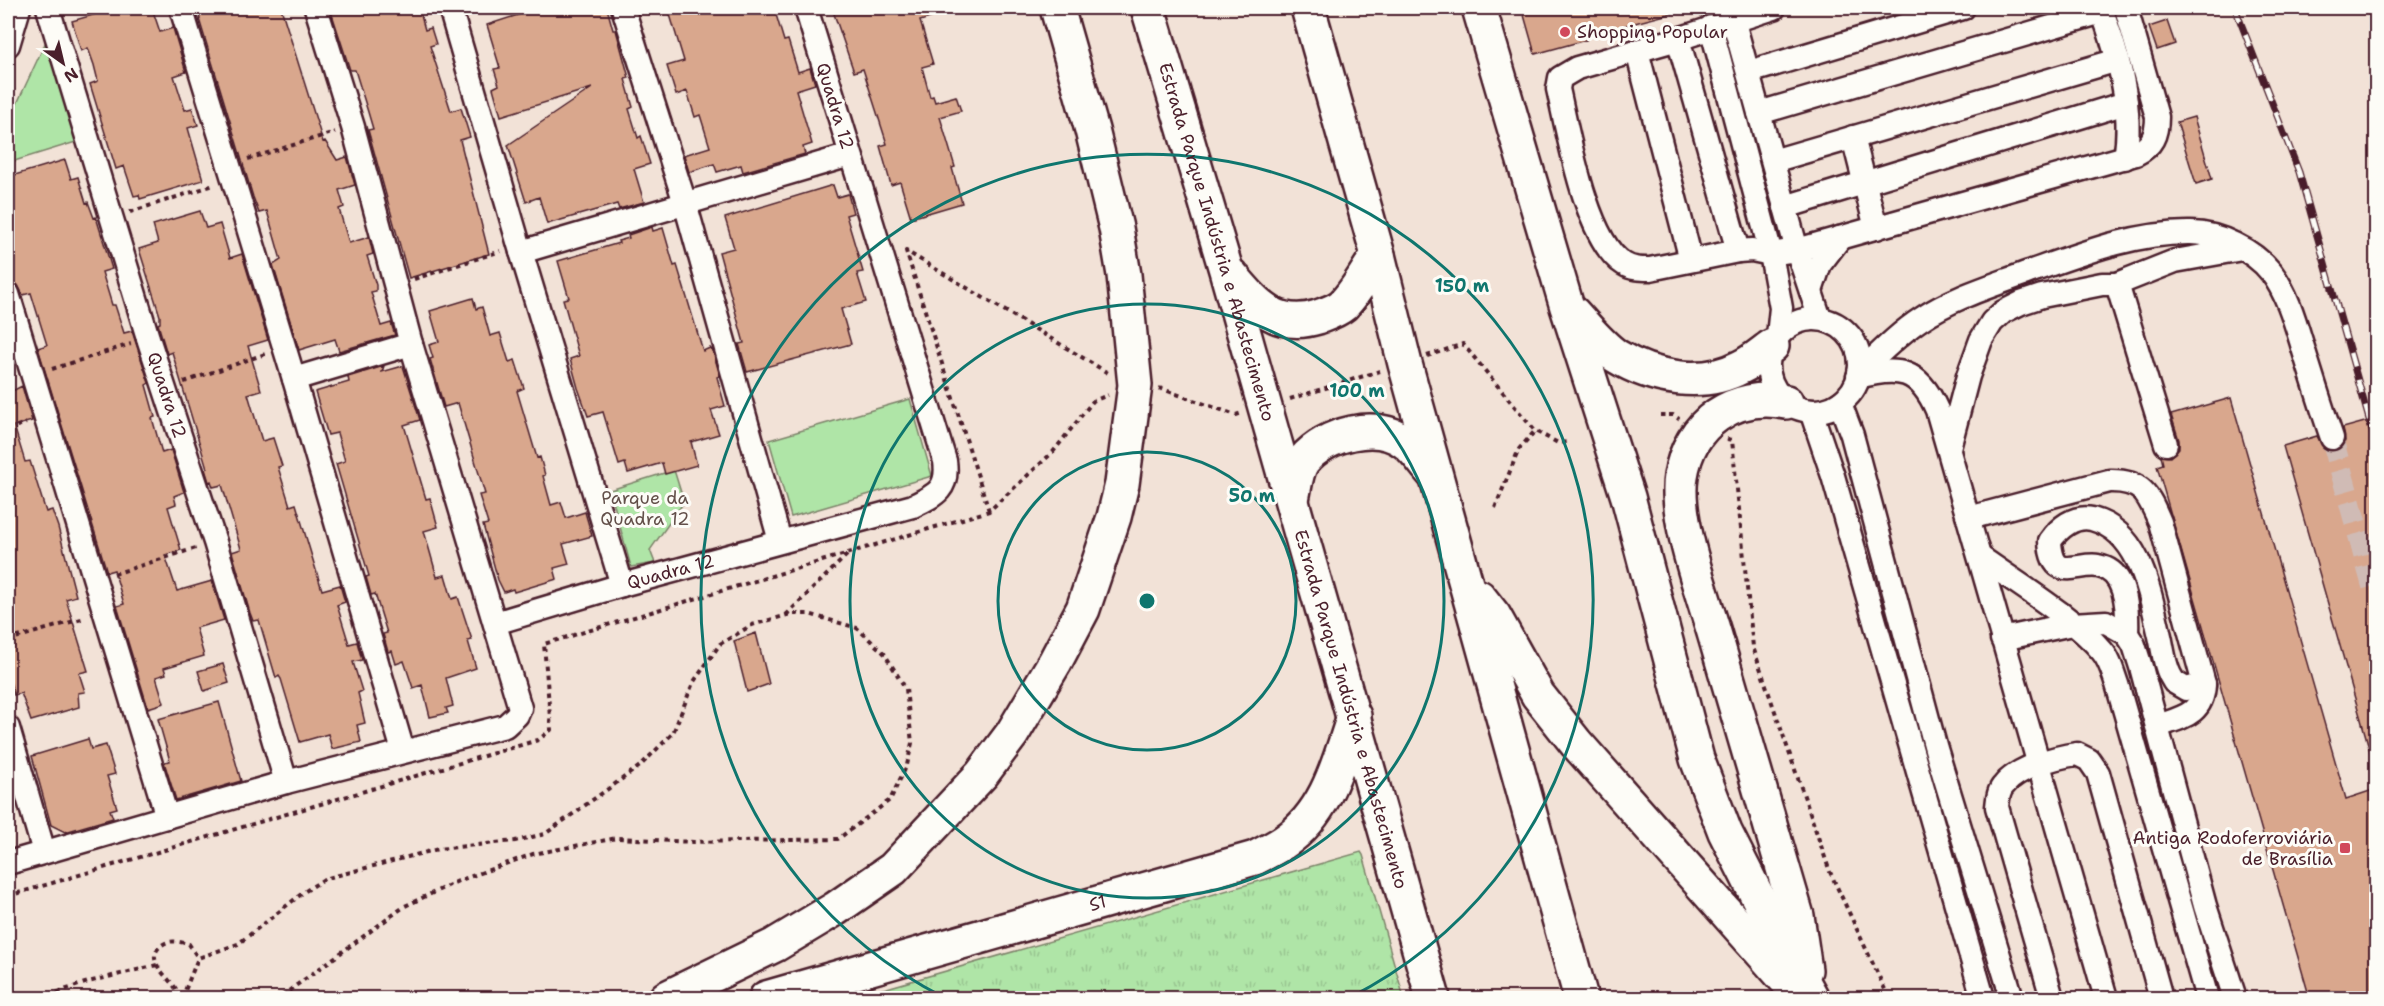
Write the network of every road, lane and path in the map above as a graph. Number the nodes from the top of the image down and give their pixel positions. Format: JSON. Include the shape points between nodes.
{"nodes":[{"id":1,"x":20,"y":8,"type":"edge"},
{"id":2,"x":48,"y":8,"type":"edge"},
{"id":3,"x":181,"y":8,"type":"edge"},
{"id":4,"x":316,"y":8,"type":"edge"},
{"id":5,"x":450,"y":8,"type":"edge"},
{"id":6,"x":623,"y":8,"type":"edge"},
{"id":7,"x":806,"y":8,"type":"edge"},
{"id":8,"x":1056,"y":8,"type":"edge"},
{"id":9,"x":1148,"y":8,"type":"edge"},
{"id":10,"x":1308,"y":8,"type":"edge"},
{"id":11,"x":1479,"y":8,"type":"edge"},
{"id":12,"x":1774,"y":8,"type":"edge"},
{"id":13,"x":1963,"y":8,"type":"edge"},
{"id":14,"x":2126,"y":8,"type":"edge"},
{"id":15,"x":2102,"y":10,"type":"edge"},
{"id":16,"x":1733,"y":19,"type":"junction"},
{"id":17,"x":1711,"y":27,"type":"junction"},
{"id":18,"x":1678,"y":39,"type":"junction"},
{"id":19,"x":8,"y":45,"type":"edge"},
{"id":20,"x":1638,"y":51,"type":"junction"},
{"id":21,"x":2118,"y":60,"type":"junction"},
{"id":22,"x":1749,"y":72,"type":"junction"},
{"id":23,"x":2126,"y":103,"type":"junction"},
{"id":24,"x":1759,"y":113,"type":"junction"},
{"id":25,"x":353,"y":127,"type":"junction"},
{"id":26,"x":1853,"y":137,"type":"junction"},
{"id":27,"x":850,"y":155,"type":"junction"},
{"id":28,"x":2125,"y":158,"type":"junction"},
{"id":29,"x":1773,"y":160,"type":"junction"},
{"id":30,"x":231,"y":172,"type":"junction"},
{"id":31,"x":1864,"y":183,"type":"junction"},
{"id":32,"x":685,"y":203,"type":"junction"},
{"id":33,"x":1785,"y":207,"type":"junction"},
{"id":34,"x":112,"y":218,"type":"junction"},
{"id":35,"x":1876,"y":228,"type":"junction"},
{"id":36,"x":1840,"y":238,"type":"junction"},
{"id":37,"x":520,"y":249,"type":"junction"},
{"id":38,"x":2243,"y":249,"type":"junction"},
{"id":39,"x":1738,"y":250,"type":"junction"},
{"id":40,"x":1797,"y":250,"type":"junction"},
{"id":41,"x":1772,"y":254,"type":"junction"},
{"id":42,"x":1378,"y":255,"type":"junction"},
{"id":43,"x":1691,"y":260,"type":"junction"},
{"id":44,"x":1227,"y":270,"type":"junction"},
{"id":45,"x":2117,"y":284,"type":"junction"},
{"id":46,"x":396,"y":285,"type":"junction"},
{"id":47,"x":1811,"y":291,"type":"junction"},
{"id":48,"x":8,"y":294,"type":"edge"},
{"id":49,"x":1568,"y":307,"type":"junction"},
{"id":50,"x":1820,"y":319,"type":"junction"},
{"id":51,"x":148,"y":338,"type":"junction"},
{"id":52,"x":1775,"y":341,"type":"junction"},
{"id":53,"x":411,"y":344,"type":"junction"},
{"id":54,"x":285,"y":347,"type":"junction"},
{"id":55,"x":1859,"y":375,"type":"junction"},
{"id":56,"x":32,"y":376,"type":"junction"},
{"id":57,"x":294,"y":379,"type":"junction"},
{"id":58,"x":1135,"y":385,"type":"junction"},
{"id":59,"x":166,"y":388,"type":"junction"},
{"id":60,"x":1840,"y":402,"type":"junction"},
{"id":61,"x":1798,"y":406,"type":"junction"},
{"id":62,"x":1699,"y":430,"type":"junction"},
{"id":63,"x":1535,"y":431,"type":"dead end"},
{"id":64,"x":2332,"y":438,"type":"tunnel mouth"},
{"id":65,"x":2166,"y":444,"type":"dead end"},
{"id":66,"x":1949,"y":448,"type":"junction"},
{"id":67,"x":1436,"y":477,"type":"junction"},
{"id":68,"x":1292,"y":499,"type":"junction"},
{"id":69,"x":1495,"y":508,"type":"dead end"},
{"id":70,"x":989,"y":510,"type":"dead end"},
{"id":71,"x":1969,"y":518,"type":"junction"},
{"id":72,"x":780,"y":541,"type":"junction"},
{"id":73,"x":215,"y":542,"type":"junction"},
{"id":74,"x":850,"y":553,"type":"dead end"},
{"id":75,"x":1980,"y":556,"type":"junction"},
{"id":76,"x":1463,"y":576,"type":"junction"},
{"id":77,"x":93,"y":580,"type":"junction"},
{"id":78,"x":622,"y":585,"type":"junction"},
{"id":79,"x":103,"y":613,"type":"junction"},
{"id":80,"x":785,"y":616,"type":"junction"},
{"id":81,"x":495,"y":623,"type":"junction"},
{"id":82,"x":2072,"y":624,"type":"junction"},
{"id":83,"x":2127,"y":634,"type":"junction"},
{"id":84,"x":2002,"y":639,"type":"junction"},
{"id":85,"x":8,"y":640,"type":"edge"},
{"id":86,"x":2204,"y":684,"type":"junction"},
{"id":87,"x":1354,"y":716,"type":"junction"},
{"id":88,"x":2158,"y":726,"type":"junction"},
{"id":89,"x":8,"y":728,"type":"edge"},
{"id":90,"x":403,"y":751,"type":"junction"},
{"id":91,"x":2038,"y":763,"type":"junction"},
{"id":92,"x":286,"y":783,"type":"junction"},
{"id":93,"x":167,"y":817,"type":"junction"},
{"id":94,"x":44,"y":852,"type":"junction"},
{"id":95,"x":8,"y":863,"type":"edge"},
{"id":96,"x":198,"y":958,"type":"junction"},
{"id":97,"x":157,"y":965,"type":"junction"},
{"id":98,"x":1807,"y":996,"type":"edge"},
{"id":99,"x":40,"y":999,"type":"edge"},
{"id":100,"x":180,"y":999,"type":"edge"},
{"id":101,"x":279,"y":999,"type":"edge"},
{"id":102,"x":666,"y":999,"type":"edge"},
{"id":103,"x":766,"y":999,"type":"edge"},
{"id":104,"x":1433,"y":999,"type":"edge"},
{"id":105,"x":1581,"y":999,"type":"edge"},
{"id":106,"x":1889,"y":999,"type":"edge"},
{"id":107,"x":1983,"y":999,"type":"edge"},
{"id":108,"x":2012,"y":999,"type":"edge"},
{"id":109,"x":2052,"y":999,"type":"edge"},
{"id":110,"x":2106,"y":999,"type":"edge"},
{"id":111,"x":2161,"y":999,"type":"edge"},
{"id":112,"x":2207,"y":999,"type":"edge"},
{"id":113,"x":2235,"y":999,"type":"edge"}],
"edges":[{"from":1,"to":19,"type":"street"},
{"from":2,"to":34,"type":"street","name":"Quadra 12"},
{"from":3,"to":30,"type":"street"},
{"from":4,"to":25,"type":"street"},
{"from":5,"to":37,"type":"street","name":"Quadra 12"},
{"from":6,"to":32,"type":"street"},
{"from":7,"to":27,"type":"street","name":"Quadra 12"},
{"from":8,"to":58,"type":"highway","via":[[1116,228]]},
{"from":9,"to":44,"type":"highway","name":"Estrada Parque Indústria e Abastecimento"},
{"from":10,"to":42,"type":"highway"},
{"from":11,"to":49,"type":"highway"},
{"from":12,"to":16,"type":"street"},
{"from":13,"to":22,"type":"street"},
{"from":14,"to":28,"type":"street","via":[[2157,117],[2151,143]]},
{"from":15,"to":21,"type":"street"},
{"from":15,"to":24,"type":"street"},
{"from":16,"to":17,"type":"street"},
{"from":16,"to":22,"type":"street"},
{"from":17,"to":18,"type":"street"},
{"from":17,"to":41,"type":"street"},
{"from":18,"to":20,"type":"street"},
{"from":18,"to":39,"type":"street"},
{"from":20,"to":43,"type":"street"},
{"from":20,"to":43,"type":"street","via":[[1577,68],[1558,81],[1577,174],[1601,239],[1617,259],[1637,269]]},
{"from":21,"to":23,"type":"street"},
{"from":21,"to":26,"type":"street"},
{"from":22,"to":24,"type":"street"},
{"from":23,"to":28,"type":"street"},
{"from":23,"to":31,"type":"street"},
{"from":24,"to":29,"type":"street"},
{"from":25,"to":30,"type":"path"},
{"from":25,"to":46,"type":"street"},
{"from":26,"to":29,"type":"street"},
{"from":26,"to":31,"type":"street"},
{"from":27,"to":32,"type":"street"},
{"from":27,"to":72,"type":"street","name":"Quadra 12","via":[[946,473],[936,495],[913,506]]},
{"from":28,"to":35,"type":"street"},
{"from":29,"to":33,"type":"street"},
{"from":30,"to":34,"type":"path"},
{"from":30,"to":54,"type":"street"},
{"from":31,"to":33,"type":"street"},
{"from":31,"to":35,"type":"street"},
{"from":32,"to":37,"type":"street"},
{"from":32,"to":72,"type":"street"},
{"from":33,"to":40,"type":"street"},
{"from":34,"to":51,"type":"street","name":"Quadra 12"},
{"from":35,"to":36,"type":"street"},
{"from":36,"to":40,"type":"street"},
{"from":36,"to":47,"type":"street","via":[[1820,264]]},
{"from":37,"to":46,"type":"path"},
{"from":37,"to":78,"type":"street","name":"Quadra 12"},
{"from":38,"to":45,"type":"street","via":[[2175,261]]},
{"from":38,"to":55,"type":"street","via":[[2194,233],[2160,235],[2051,264],[1945,305],[1896,338]]},
{"from":38,"to":64,"type":"street","via":[[2270,272],[2292,314]]},
{"from":39,"to":41,"type":"street"},
{"from":39,"to":43,"type":"street"},
{"from":40,"to":41,"type":"street"},
{"from":40,"to":47,"type":"street"},
{"from":41,"to":52,"type":"street","via":[[1781,308]]},
{"from":42,"to":44,"type":"highway","via":[[1341,307],[1302,320],[1290,321],[1257,306]]},
{"from":42,"to":67,"type":"highway"},
{"from":44,"to":68,"type":"highway","name":"Estrada Parque Indústria e Abastecimento"},
{"from":45,"to":65,"type":"street"},
{"from":45,"to":66,"type":"street","via":[[2042,296],[2021,303],[1992,322],[1968,376]]},
{"from":46,"to":53,"type":"street"},
{"from":47,"to":50,"type":"street"},
{"from":48,"to":56,"type":"street"},
{"from":49,"to":52,"type":"highway","via":[[1615,355],[1649,371],[1679,379],[1726,374]]},
{"from":49,"to":98,"type":"highway","via":[[1628,496],[1697,759],[1725,832]]},
{"from":50,"to":52,"type":"street","via":[[1792,325]]},
{"from":50,"to":55,"type":"street","via":[[1843,329],[1852,338],[1860,360]]},
{"from":51,"to":56,"type":"path"},
{"from":51,"to":59,"type":"street","name":"Quadra 12"},
{"from":52,"to":61,"type":"street","via":[[1768,358],[1770,377],[1777,394]]},
{"from":53,"to":57,"type":"street"},
{"from":53,"to":81,"type":"street"},
{"from":54,"to":57,"type":"street"},
{"from":54,"to":59,"type":"path"},
{"from":55,"to":60,"type":"street"},
{"from":55,"to":66,"type":"street","via":[[1895,371],[1922,383],[1934,402]]},
{"from":56,"to":77,"type":"street"},
{"from":57,"to":90,"type":"street"},
{"from":58,"to":70,"type":"path","via":[[1106,372],[906,251]]},
{"from":58,"to":102,"type":"highway","via":[[1122,484],[1083,609],[1012,734],[982,774],[893,868],[774,945]]},
{"from":59,"to":73,"type":"street","name":"Quadra 12"},
{"from":60,"to":61,"type":"street","via":[[1823,410]]},
{"from":60,"to":108,"type":"street","via":[[1936,749]]},
{"from":61,"to":62,"type":"highway","via":[[1767,399],[1742,404],[1718,414]]},
{"from":61,"to":107,"type":"street","via":[[1833,476]]},
{"from":62,"to":98,"type":"highway","via":[[1680,477],[1680,507],[1797,916]]},
{"from":62,"to":106,"type":"path","via":[[1732,440],[1753,646],[1830,872]]},
{"from":63,"to":69,"type":"path","via":[[1519,449]]},
{"from":66,"to":71,"type":"street"},
{"from":67,"to":68,"type":"highway","via":[[1405,442],[1390,434],[1358,432],[1319,446],[1303,461]]},
{"from":67,"to":76,"type":"highway"},
{"from":68,"to":87,"type":"highway","name":"Estrada Parque Indústria e Abastecimento"},
{"from":71,"to":75,"type":"street"},
{"from":71,"to":86,"type":"street","via":[[2109,481],[2134,483],[2145,492],[2160,522]]},
{"from":72,"to":78,"type":"street","name":"Quadra 12"},
{"from":73,"to":77,"type":"path"},
{"from":73,"to":92,"type":"street","name":"Quadra 12"},
{"from":74,"to":80,"type":"path"},
{"from":75,"to":82,"type":"street"},
{"from":75,"to":84,"type":"street"},
{"from":76,"to":98,"type":"highway","via":[[1494,616],[1551,711]]},
{"from":76,"to":105,"type":"highway"},
{"from":77,"to":79,"type":"street"},
{"from":78,"to":81,"type":"street"},
{"from":79,"to":85,"type":"path"},
{"from":79,"to":93,"type":"street"},
{"from":80,"to":96,"type":"path","via":[[752,625],[720,644],[693,683],[673,734],[640,766],[545,834],[438,849],[324,879],[238,944]]},
{"from":80,"to":101,"type":"path","via":[[809,614],[857,628],[884,653],[906,689],[912,743],[907,765],[890,800],[838,839],[693,842],[617,838],[533,854],[458,881],[405,906]]},
{"from":81,"to":90,"type":"street","via":[[519,700],[517,716],[505,726]]},
{"from":82,"to":83,"type":"street","via":[[2106,622]]},
{"from":82,"to":84,"type":"street"},
{"from":82,"to":112,"type":"street","via":[[2101,650],[2112,667]]},
{"from":83,"to":86,"type":"street","via":[[2124,598],[2114,573],[2089,565],[2068,569],[2060,566],[2052,554],[2050,541],[2070,521],[2099,521],[2124,538],[2142,568],[2170,675],[2186,689]]},
{"from":83,"to":88,"type":"street","via":[[2134,645]]},
{"from":84,"to":91,"type":"street"},
{"from":86,"to":88,"type":"street","via":[[2204,698],[2197,708]]},
{"from":87,"to":103,"type":"highway","name":"S1","via":[[1319,806],[1284,842],[1255,858]]},
{"from":87,"to":104,"type":"highway","name":"Estrada Parque Indústria e Abastecimento"},
{"from":88,"to":113,"type":"street","via":[[2205,906]]},
{"from":89,"to":94,"type":"street"},
{"from":90,"to":92,"type":"street"},
{"from":91,"to":109,"type":"street","via":[[2004,784],[1997,807]]},
{"from":91,"to":110,"type":"street"},
{"from":91,"to":111,"type":"street","via":[[2077,754],[2089,760],[2098,773]]},
{"from":92,"to":93,"type":"street"},
{"from":93,"to":94,"type":"street"},
{"from":94,"to":95,"type":"street"},
{"from":96,"to":97,"type":"path","via":[[189,944],[165,943],[159,947]]},
{"from":96,"to":100,"type":"path"},
{"from":97,"to":99,"type":"path"},
{"from":97,"to":100,"type":"path"}]}
